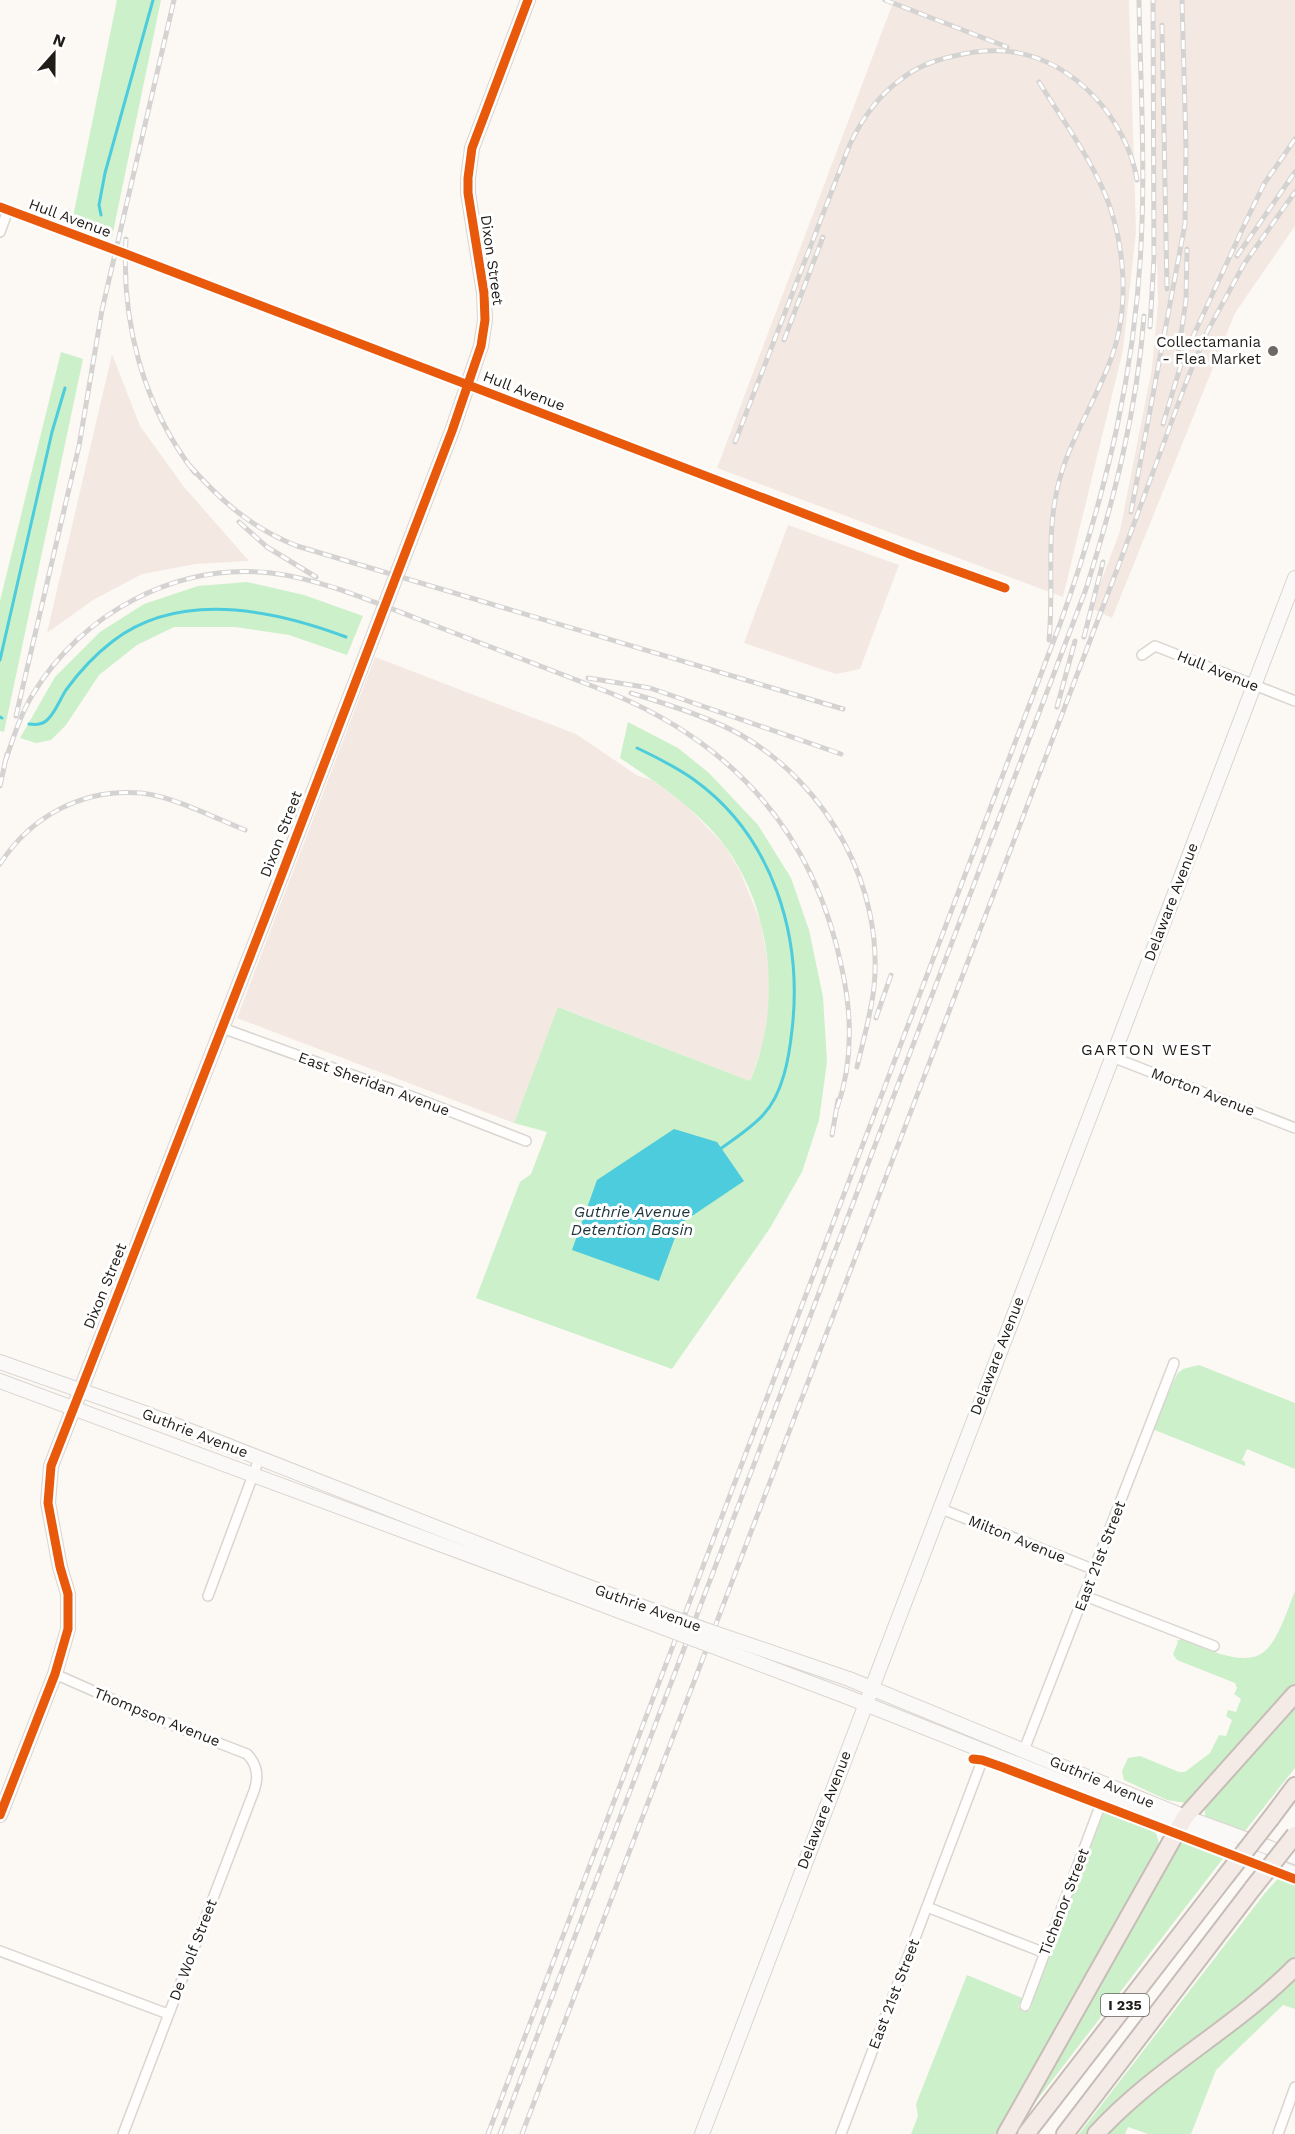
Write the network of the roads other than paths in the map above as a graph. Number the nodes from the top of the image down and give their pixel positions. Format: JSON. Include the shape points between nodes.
{"nodes":[{"id":1,"x":528,"y":0,"type":"edge"},
{"id":2,"x":4,"y":209,"type":"edge"},
{"id":3,"x":0,"y":232,"type":"edge"},
{"id":4,"x":468,"y":386,"type":"junction"},
{"id":5,"x":1295,"y":578,"type":"edge"},
{"id":6,"x":1005,"y":588,"type":"dead end"},
{"id":7,"x":1142,"y":655,"type":"dead end"},
{"id":8,"x":1254,"y":685,"type":"junction"},
{"id":9,"x":1295,"y":701,"type":"edge"},
{"id":10,"x":222,"y":1028,"type":"junction"},
{"id":11,"x":1112,"y":1057,"type":"junction"},
{"id":12,"x":1295,"y":1128,"type":"edge"},
{"id":13,"x":526,"y":1141,"type":"dead end"},
{"id":14,"x":0,"y":1362,"type":"edge"},
{"id":15,"x":1174,"y":1363,"type":"dead end"},
{"id":16,"x":0,"y":1381,"type":"edge"},
{"id":17,"x":80,"y":1392,"type":"junction"},
{"id":18,"x":73,"y":1408,"type":"junction"},
{"id":19,"x":259,"y":1459,"type":"junction"},
{"id":20,"x":252,"y":1476,"type":"junction"},
{"id":21,"x":939,"y":1508,"type":"junction"},
{"id":22,"x":1095,"y":1570,"type":"junction"},
{"id":23,"x":571,"y":1586,"type":"junction"},
{"id":24,"x":208,"y":1596,"type":"dead end"},
{"id":25,"x":1085,"y":1596,"type":"junction"},
{"id":26,"x":1214,"y":1646,"type":"dead end"},
{"id":27,"x":55,"y":1674,"type":"junction"},
{"id":28,"x":871,"y":1687,"type":"junction"},
{"id":29,"x":1295,"y":1694,"type":"edge"},
{"id":30,"x":864,"y":1704,"type":"junction"},
{"id":31,"x":1024,"y":1750,"type":"junction"},
{"id":32,"x":985,"y":1753,"type":"junction"},
{"id":33,"x":255,"y":1764,"type":"joint"},
{"id":34,"x":1295,"y":1786,"type":"edge"},
{"id":35,"x":1103,"y":1798,"type":"junction"},
{"id":36,"x":0,"y":1815,"type":"edge"},
{"id":37,"x":1181,"y":1823,"type":"junction"},
{"id":38,"x":1295,"y":1835,"type":"edge"},
{"id":39,"x":1295,"y":1857,"type":"edge"},
{"id":40,"x":1295,"y":1874,"type":"edge"},
{"id":41,"x":927,"y":1907,"type":"junction"},
{"id":42,"x":0,"y":1951,"type":"edge"},
{"id":43,"x":1045,"y":1953,"type":"junction"},
{"id":44,"x":1295,"y":1967,"type":"edge"},
{"id":45,"x":1025,"y":2006,"type":"dead end"},
{"id":46,"x":168,"y":2014,"type":"junction"},
{"id":47,"x":1295,"y":2087,"type":"edge"},
{"id":48,"x":123,"y":2134,"type":"edge"},
{"id":49,"x":702,"y":2134,"type":"edge"},
{"id":50,"x":841,"y":2134,"type":"edge"},
{"id":51,"x":1006,"y":2134,"type":"edge"},
{"id":52,"x":1026,"y":2134,"type":"edge"},
{"id":53,"x":1065,"y":2134,"type":"edge"},
{"id":54,"x":1096,"y":2134,"type":"edge"},
{"id":55,"x":1278,"y":2134,"type":"edge"}],
"edges":[{"from":1,"to":4,"type":"main road","name":"Dixon Street","via":[[472,148],[468,193],[485,320]]},
{"from":2,"to":3,"type":"street"},
{"from":2,"to":4,"type":"street","name":"Hull Avenue"},
{"from":4,"to":6,"type":"street","name":"Hull Avenue"},
{"from":4,"to":10,"type":"main road","name":"Dixon Street"},
{"from":5,"to":8,"type":"main road","name":"Delaware Avenue"},
{"from":7,"to":8,"type":"street","name":"Hull Avenue","via":[[1155,646]]},
{"from":8,"to":9,"type":"street","name":"Hull Avenue"},
{"from":8,"to":11,"type":"main road","name":"Delaware Avenue"},
{"from":10,"to":13,"type":"street","name":"East Sheridan Avenue"},
{"from":10,"to":17,"type":"main road","name":"Dixon Street"},
{"from":11,"to":12,"type":"street","name":"Morton Avenue"},
{"from":11,"to":21,"type":"main road","name":"Delaware Avenue"},
{"from":14,"to":17,"type":"main road","name":"Guthrie Avenue"},
{"from":15,"to":22,"type":"street","name":"East 21st Street"},
{"from":16,"to":18,"type":"main road","name":"Guthrie Avenue"},
{"from":17,"to":18,"type":"main road","name":"Dixon Street"},
{"from":17,"to":19,"type":"main road","name":"Guthrie Avenue","via":[[142,1412]]},
{"from":18,"to":20,"type":"main road","name":"Guthrie Avenue"},
{"from":18,"to":27,"type":"main road","name":"Dixon Street","via":[[51,1466],[48,1503],[68,1594],[68,1629]]},
{"from":19,"to":20,"type":"street"},
{"from":19,"to":23,"type":"main road","name":"Guthrie Avenue","via":[[392,1508]]},
{"from":20,"to":23,"type":"main road","name":"Guthrie Avenue"},
{"from":20,"to":24,"type":"street"},
{"from":21,"to":22,"type":"street","name":"Milton Avenue"},
{"from":21,"to":28,"type":"main road","name":"Delaware Avenue"},
{"from":22,"to":25,"type":"street","name":"East 21st Street"},
{"from":23,"to":28,"type":"main road","name":"Guthrie Avenue","bridge":true},
{"from":23,"to":30,"type":"main road","name":"Guthrie Avenue","bridge":true},
{"from":25,"to":26,"type":"street"},
{"from":25,"to":31,"type":"street","name":"East 21st Street"},
{"from":27,"to":33,"type":"street","name":"Thompson Avenue","via":[[239,1750]]},
{"from":27,"to":36,"type":"main road","name":"Dixon Street"},
{"from":28,"to":30,"type":"main road","name":"Delaware Avenue"},
{"from":28,"to":31,"type":"main road","name":"Guthrie Avenue"},
{"from":29,"to":37,"type":"highway"},
{"from":30,"to":32,"type":"main road","name":"Guthrie Avenue"},
{"from":30,"to":49,"type":"main road","name":"Delaware Avenue"},
{"from":31,"to":37,"type":"main road","name":"Guthrie Avenue"},
{"from":32,"to":35,"type":"main road","name":"Guthrie Avenue"},
{"from":32,"to":41,"type":"street","name":"East 21st Street"},
{"from":33,"to":46,"type":"street","name":"De Wolf Street","via":[[257,1784]]},
{"from":34,"to":52,"type":"highway","number":"I 235","bridge":true},
{"from":35,"to":37,"type":"main road","name":"Guthrie Avenue"},
{"from":35,"to":43,"type":"street","name":"Tichenor Street"},
{"from":37,"to":39,"type":"main road","name":"Guthrie Avenue"},
{"from":37,"to":40,"type":"main road","name":"Guthrie Avenue"},
{"from":37,"to":51,"type":"highway"},
{"from":38,"to":53,"type":"highway","number":"I 235","bridge":true},
{"from":41,"to":43,"type":"street"},
{"from":41,"to":50,"type":"street","name":"East 21st Street"},
{"from":42,"to":46,"type":"street"},
{"from":43,"to":45,"type":"street","name":"Tichenor Street"},
{"from":44,"to":54,"type":"highway","via":[[1119,2108]]},
{"from":46,"to":48,"type":"street","name":"De Wolf Street"},
{"from":47,"to":55,"type":"street"}]}
